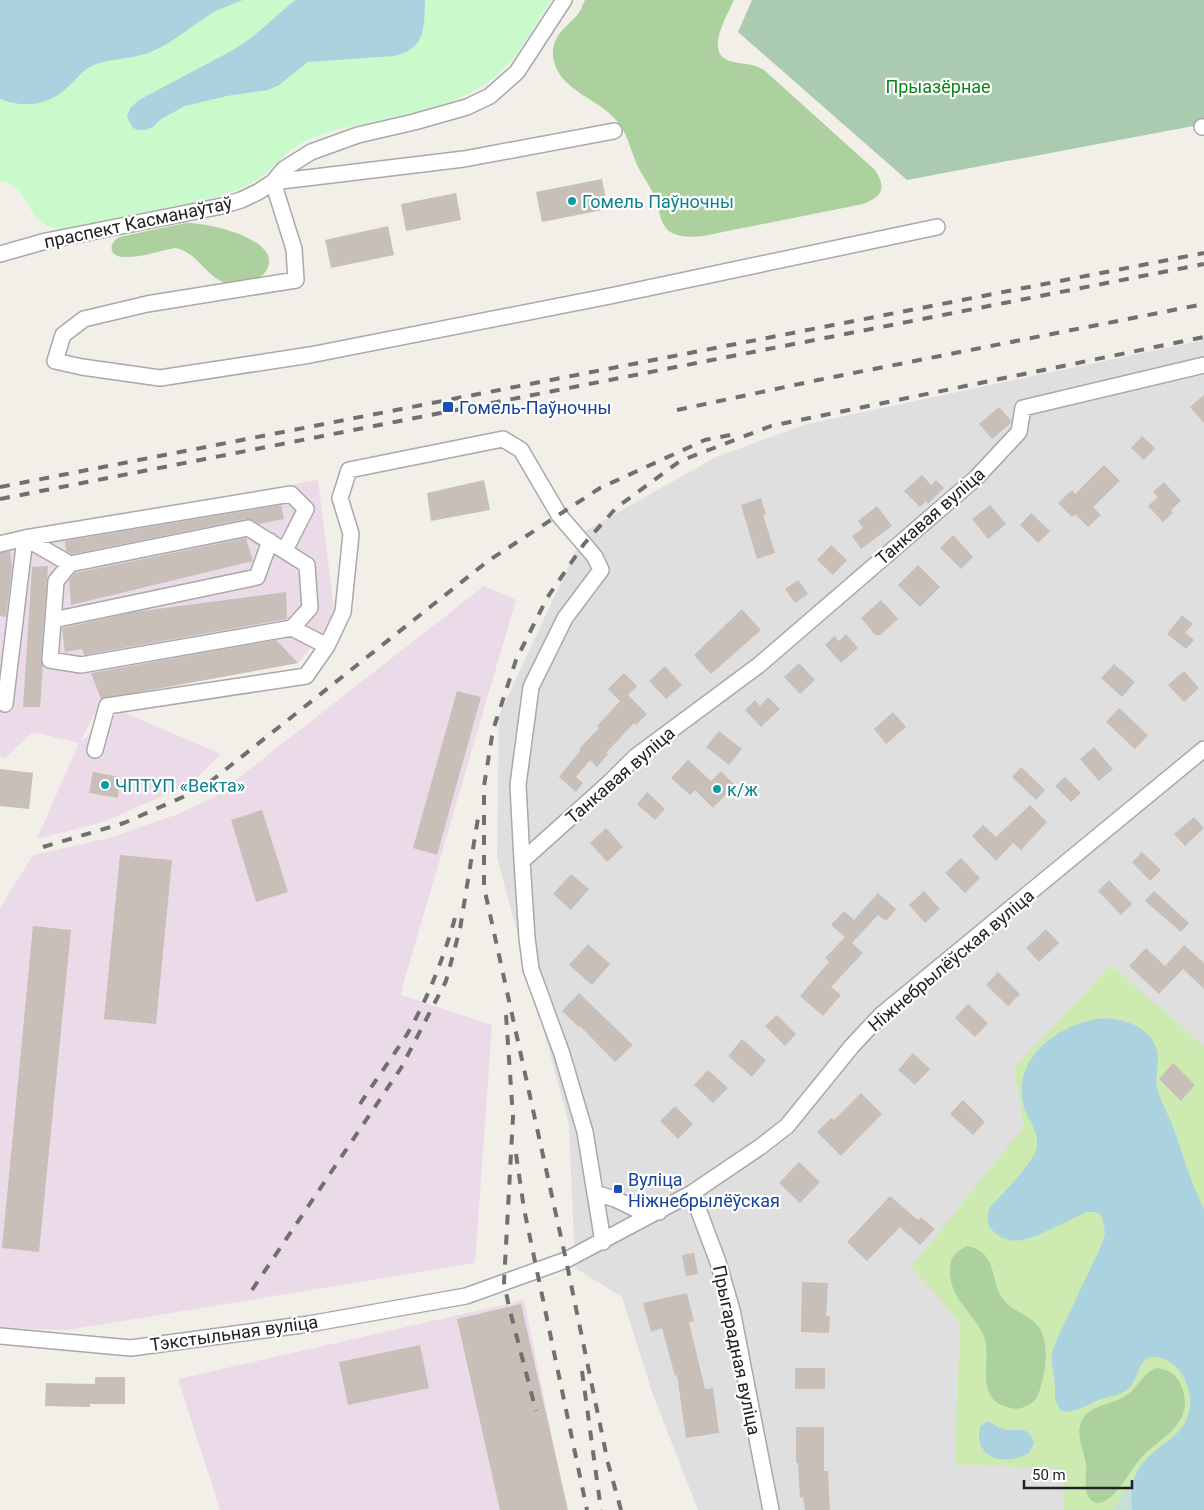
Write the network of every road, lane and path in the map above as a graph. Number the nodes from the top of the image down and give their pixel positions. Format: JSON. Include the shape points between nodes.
{"nodes":[{"id":1,"x":564,"y":0,"type":"edge"},
{"id":2,"x":614,"y":132,"type":"dead end"},
{"id":3,"x":273,"y":182,"type":"junction"},
{"id":4,"x":937,"y":227,"type":"dead end"},
{"id":5,"x":0,"y":254,"type":"edge"},
{"id":6,"x":1204,"y":365,"type":"edge"},
{"id":7,"x":25,"y":538,"type":"junction"},
{"id":8,"x":270,"y":541,"type":"junction"},
{"id":9,"x":0,"y":544,"type":"edge"},
{"id":10,"x":285,"y":550,"type":"junction"},
{"id":11,"x":70,"y":564,"type":"junction"},
{"id":12,"x":53,"y":620,"type":"junction"},
{"id":13,"x":292,"y":628,"type":"junction"},
{"id":14,"x":327,"y":646,"type":"junction"},
{"id":15,"x":5,"y":704,"type":"dead end"},
{"id":16,"x":1204,"y":749,"type":"edge"},
{"id":17,"x":95,"y":750,"type":"dead end"},
{"id":18,"x":522,"y":861,"type":"junction"},
{"id":19,"x":595,"y":1193,"type":"junction"},
{"id":20,"x":692,"y":1193,"type":"junction"},
{"id":21,"x":659,"y":1212,"type":"junction"},
{"id":22,"x":603,"y":1242,"type":"junction"},
{"id":23,"x":466,"y":1296,"type":"joint"},
{"id":24,"x":0,"y":1336,"type":"edge"},
{"id":25,"x":770,"y":1510,"type":"edge"}],
"edges":[{"from":1,"to":3,"type":"street","name":"праспект Касманаўтаў","via":[[517,72],[490,96],[467,107],[358,135],[311,152],[284,169]]},
{"from":2,"to":3,"type":"street","via":[[464,158]]},
{"from":3,"to":4,"type":"street","via":[[294,249],[296,280],[147,304],[84,319],[63,335],[55,361],[170,377],[310,355]]},
{"from":3,"to":5,"type":"street","name":"праспект Касманаўтаў","via":[[258,192],[222,206],[46,241]]},
{"from":6,"to":18,"type":"street","name":"Танкавая вуліца","via":[[1022,408],[1019,432],[976,478],[759,665],[635,757]]},
{"from":7,"to":9,"type":"street"},
{"from":7,"to":10,"type":"street","via":[[291,494],[306,509]]},
{"from":7,"to":11,"type":"street"},
{"from":7,"to":15,"type":"street"},
{"from":8,"to":10,"type":"street"},
{"from":8,"to":11,"type":"street","via":[[248,528]]},
{"from":8,"to":12,"type":"street","via":[[257,577]]},
{"from":10,"to":13,"type":"street","via":[[307,565],[310,608]]},
{"from":11,"to":12,"type":"street","via":[[56,581]]},
{"from":12,"to":13,"type":"street","via":[[50,660],[81,665]]},
{"from":13,"to":14,"type":"street"},
{"from":14,"to":17,"type":"street","via":[[306,676],[107,706]]},
{"from":14,"to":18,"type":"street","via":[[343,612],[351,534],[340,498],[349,470],[503,439],[521,450],[559,515],[595,558],[601,570],[565,618],[531,687],[518,785]]},
{"from":16,"to":20,"type":"street","name":"Ніжнебрылёўская вуліца","via":[[881,1015],[787,1126]]},
{"from":18,"to":19,"type":"street","via":[[531,968],[580,1113]]},
{"from":19,"to":21,"type":"street","via":[[636,1209]]},
{"from":19,"to":22,"type":"street"},
{"from":20,"to":21,"type":"street","name":"Ніжнебрылёўская вуліца"},
{"from":20,"to":25,"type":"street","name":"Прыгарадная вуліца","via":[[732,1310]]},
{"from":21,"to":22,"type":"street","name":"Ніжнебрылёўская вуліца"},
{"from":22,"to":23,"type":"street","name":"Ніжнебрылёўская вуліца","via":[[566,1260]]},
{"from":23,"to":24,"type":"street","name":"Тэкстыльная вуліца","via":[[310,1324],[131,1348]]}]}
